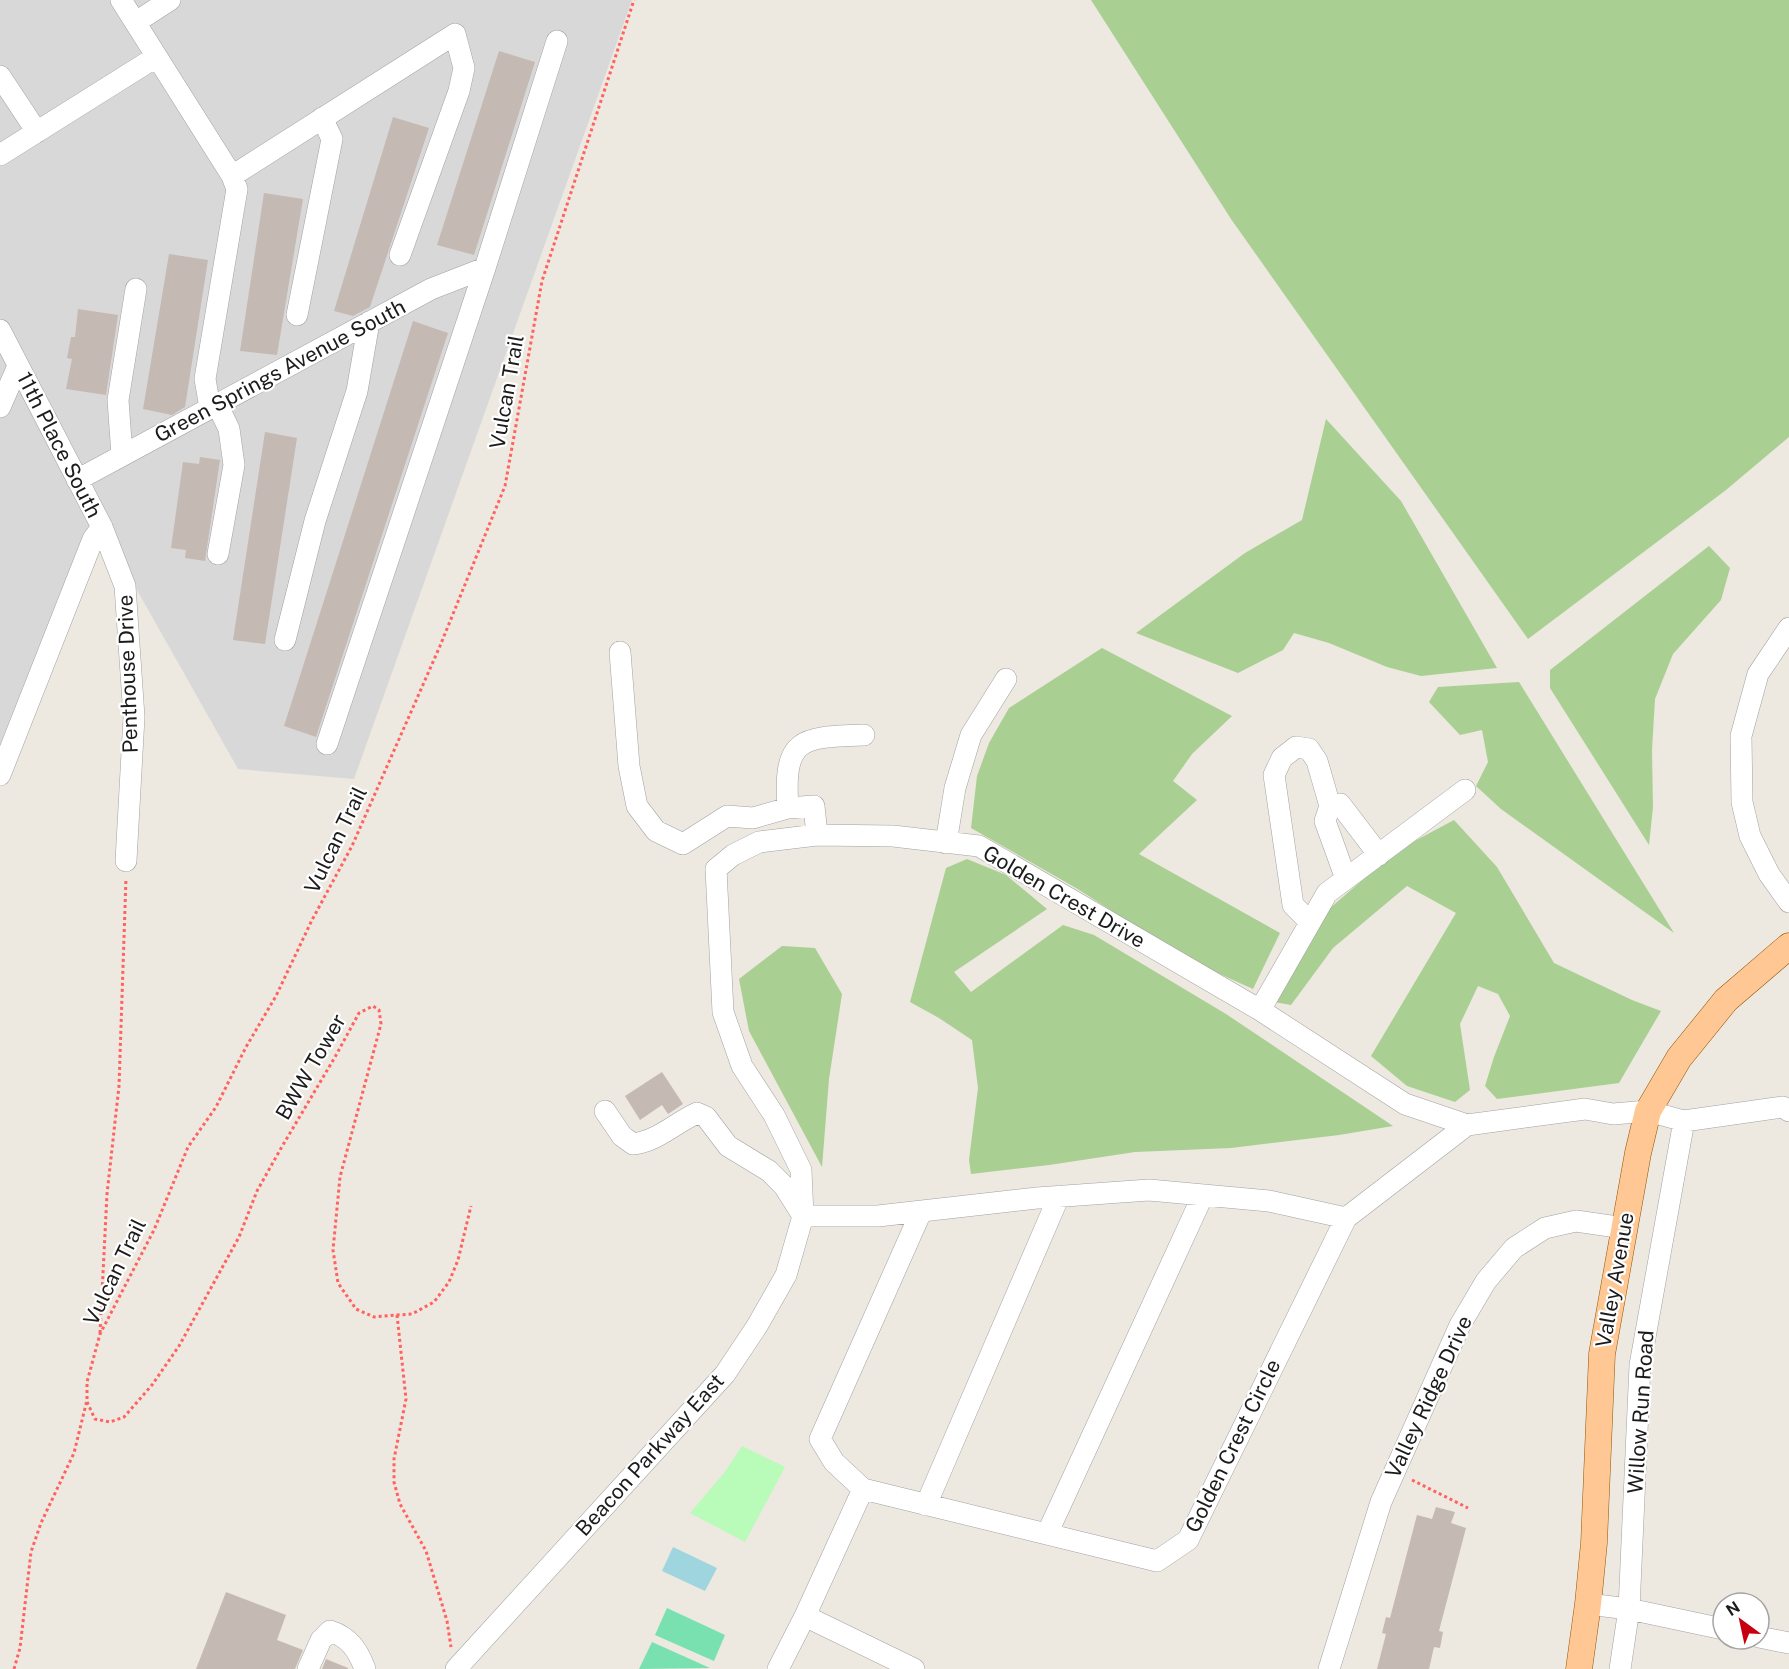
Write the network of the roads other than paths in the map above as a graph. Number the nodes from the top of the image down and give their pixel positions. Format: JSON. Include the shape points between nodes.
{"nodes":[{"id":1,"x":122,"y":0,"type":"edge"},
{"id":2,"x":170,"y":0,"type":"edge"},
{"id":3,"x":136,"y":22,"type":"junction"},
{"id":4,"x":557,"y":41,"type":"dead end"},
{"id":5,"x":156,"y":57,"type":"junction"},
{"id":6,"x":0,"y":76,"type":"edge"},
{"id":7,"x":322,"y":117,"type":"junction"},
{"id":8,"x":37,"y":132,"type":"junction"},
{"id":9,"x":0,"y":155,"type":"edge"},
{"id":10,"x":232,"y":176,"type":"junction"},
{"id":11,"x":400,"y":255,"type":"dead end"},
{"id":12,"x":485,"y":268,"type":"junction"},
{"id":13,"x":136,"y":289,"type":"dead end"},
{"id":14,"x":297,"y":315,"type":"dead end"},
{"id":15,"x":369,"y":322,"type":"junction"},
{"id":16,"x":0,"y":331,"type":"edge"},
{"id":17,"x":18,"y":366,"type":"junction"},
{"id":18,"x":0,"y":406,"type":"edge"},
{"id":19,"x":214,"y":406,"type":"junction"},
{"id":20,"x":122,"y":455,"type":"junction"},
{"id":21,"x":77,"y":480,"type":"junction"},
{"id":22,"x":102,"y":527,"type":"junction"},
{"id":23,"x":218,"y":554,"type":"dead end"},
{"id":24,"x":1789,"y":628,"type":"edge"},
{"id":25,"x":285,"y":640,"type":"dead end"},
{"id":26,"x":620,"y":652,"type":"dead end"},
{"id":27,"x":1005,"y":679,"type":"dead end"},
{"id":28,"x":864,"y":735,"type":"dead end"},
{"id":29,"x":327,"y":744,"type":"dead end"},
{"id":30,"x":0,"y":775,"type":"edge"},
{"id":31,"x":1465,"y":790,"type":"dead end"},
{"id":32,"x":1330,"y":806,"type":"junction"},
{"id":33,"x":788,"y":808,"type":"junction"},
{"id":34,"x":817,"y":836,"type":"junction"},
{"id":35,"x":946,"y":843,"type":"junction"},
{"id":36,"x":1379,"y":855,"type":"junction"},
{"id":37,"x":126,"y":861,"type":"road end"},
{"id":38,"x":716,"y":869,"type":"joint"},
{"id":39,"x":1346,"y":879,"type":"junction"},
{"id":40,"x":1789,"y":902,"type":"edge"},
{"id":41,"x":1310,"y":922,"type":"junction"},
{"id":42,"x":1789,"y":946,"type":"edge"},
{"id":43,"x":1260,"y":1010,"type":"junction"},
{"id":44,"x":605,"y":1111,"type":"dead end"},
{"id":45,"x":1789,"y":1111,"type":"edge"},
{"id":46,"x":1648,"y":1112,"type":"junction"},
{"id":47,"x":1684,"y":1121,"type":"junction"},
{"id":48,"x":1467,"y":1125,"type":"junction"},
{"id":49,"x":1203,"y":1195,"type":"junction"},
{"id":50,"x":1059,"y":1196,"type":"junction"},
{"id":51,"x":921,"y":1212,"type":"junction"},
{"id":52,"x":803,"y":1216,"type":"junction"},
{"id":53,"x":1346,"y":1218,"type":"junction"},
{"id":54,"x":1624,"y":1228,"type":"junction"},
{"id":55,"x":863,"y":1489,"type":"junction"},
{"id":56,"x":926,"y":1504,"type":"junction"},
{"id":57,"x":1047,"y":1534,"type":"junction"},
{"id":58,"x":1588,"y":1604,"type":"junction"},
{"id":59,"x":1629,"y":1609,"type":"junction"},
{"id":60,"x":806,"y":1616,"type":"junction"},
{"id":61,"x":1711,"y":1626,"type":"edge"},
{"id":62,"x":1771,"y":1641,"type":"edge"},
{"id":63,"x":1789,"y":1648,"type":"edge"},
{"id":64,"x":454,"y":1659,"type":"edge"},
{"id":65,"x":362,"y":1666,"type":"edge"},
{"id":66,"x":308,"y":1669,"type":"edge"},
{"id":67,"x":778,"y":1669,"type":"edge"},
{"id":68,"x":914,"y":1669,"type":"edge"},
{"id":69,"x":1329,"y":1669,"type":"edge"},
{"id":70,"x":1579,"y":1669,"type":"edge"},
{"id":71,"x":1620,"y":1669,"type":"edge"}],
"edges":[{"from":1,"to":3,"type":"street"},
{"from":2,"to":3,"type":"street"},
{"from":3,"to":5,"type":"street"},
{"from":4,"to":12,"type":"street"},
{"from":5,"to":8,"type":"street"},
{"from":5,"to":10,"type":"street"},
{"from":6,"to":8,"type":"street"},
{"from":7,"to":10,"type":"street"},
{"from":7,"to":11,"type":"street","via":[[455,34],[464,68]]},
{"from":7,"to":14,"type":"street","via":[[332,139]]},
{"from":8,"to":9,"type":"street"},
{"from":10,"to":19,"type":"street","via":[[237,189],[205,379]]},
{"from":12,"to":15,"type":"street","name":"Green Springs Avenue South","via":[[431,289]]},
{"from":12,"to":29,"type":"street"},
{"from":13,"to":20,"type":"street","via":[[118,400]]},
{"from":15,"to":19,"type":"street","name":"Green Springs Avenue South"},
{"from":15,"to":25,"type":"street","via":[[357,391],[315,521]]},
{"from":16,"to":17,"type":"street","name":"11th Place South"},
{"from":17,"to":18,"type":"street"},
{"from":17,"to":21,"type":"street","name":"11th Place South"},
{"from":19,"to":20,"type":"street","name":"Green Springs Avenue South"},
{"from":19,"to":23,"type":"street","via":[[229,429],[234,465]]},
{"from":20,"to":21,"type":"street","name":"Green Springs Avenue South"},
{"from":21,"to":22,"type":"street","name":"11th Place South"},
{"from":22,"to":30,"type":"street","via":[[93,539]]},
{"from":22,"to":37,"type":"street","name":"Penthouse Drive","via":[[125,586],[135,717]]},
{"from":24,"to":40,"type":"street","via":[[1758,674],[1741,736],[1742,802],[1750,836]]},
{"from":26,"to":33,"type":"street","via":[[629,766],[637,806],[656,831],[683,844],[727,816],[753,818]]},
{"from":27,"to":35,"type":"street","via":[[971,735],[955,788]]},
{"from":28,"to":33,"type":"street","via":[[825,736],[799,746],[786,778]]},
{"from":31,"to":36,"type":"street"},
{"from":32,"to":36,"type":"street","via":[[1340,804]]},
{"from":32,"to":39,"type":"street","via":[[1325,821]]},
{"from":32,"to":41,"type":"street","via":[[1317,761],[1309,749],[1296,747],[1282,758],[1274,775],[1293,905]]},
{"from":33,"to":34,"type":"street","via":[[814,806]]},
{"from":34,"to":35,"type":"street","name":"Golden Crest Drive","via":[[893,836]]},
{"from":34,"to":38,"type":"street","name":"Golden Crest Drive","via":[[759,842]]},
{"from":35,"to":43,"type":"street","name":"Golden Crest Drive","via":[[979,846]]},
{"from":36,"to":39,"type":"street"},
{"from":38,"to":52,"type":"street","name":"Beacon Parkway East","via":[[723,1012],[742,1066],[774,1115],[801,1170]]},
{"from":39,"to":41,"type":"street","via":[[1327,893]]},
{"from":41,"to":43,"type":"street"},
{"from":42,"to":46,"type":"main road","name":"Valley Avenue","via":[[1726,1000],[1679,1058]]},
{"from":43,"to":48,"type":"street","name":"Golden Crest Drive","via":[[1405,1104]]},
{"from":44,"to":52,"type":"street","via":[[622,1136],[633,1144],[645,1143],[697,1113],[706,1117],[728,1146],[769,1170]]},
{"from":45,"to":47,"type":"street","via":[[1783,1107]]},
{"from":46,"to":47,"type":"street","name":"Golden Crest Drive"},
{"from":46,"to":48,"type":"street","name":"Golden Crest Drive","via":[[1613,1114],[1585,1109]]},
{"from":46,"to":54,"type":"main road","name":"Valley Avenue"},
{"from":47,"to":59,"type":"street","name":"Willow Run Road","via":[[1640,1365]]},
{"from":48,"to":53,"type":"street","name":"Golden Crest Circle"},
{"from":49,"to":50,"type":"street","via":[[1149,1190]]},
{"from":49,"to":53,"type":"street","via":[[1269,1201]]},
{"from":49,"to":57,"type":"street"},
{"from":50,"to":51,"type":"street"},
{"from":50,"to":56,"type":"street"},
{"from":51,"to":52,"type":"street"},
{"from":51,"to":55,"type":"street","name":"Golden Crest Circle","via":[[820,1439],[834,1462]]},
{"from":52,"to":64,"type":"street","name":"Beacon Parkway East","via":[[786,1275],[725,1374]]},
{"from":53,"to":57,"type":"street","name":"Golden Crest Circle","via":[[1188,1540],[1157,1561]]},
{"from":54,"to":58,"type":"main road","name":"Valley Avenue","via":[[1602,1354]]},
{"from":54,"to":69,"type":"street","name":"Valley Ridge Drive","via":[[1576,1221],[1545,1228],[1514,1248],[1486,1281],[1460,1326],[1377,1514]]},
{"from":55,"to":56,"type":"street","name":"Golden Crest Circle"},
{"from":55,"to":60,"type":"street"},
{"from":56,"to":57,"type":"street","name":"Golden Crest Circle"},
{"from":58,"to":59,"type":"street"},
{"from":58,"to":70,"type":"main road","name":"Valley Avenue"},
{"from":59,"to":61,"type":"street"},
{"from":59,"to":71,"type":"street","name":"Willow Run Road"},
{"from":60,"to":67,"type":"street"},
{"from":60,"to":68,"type":"street"},
{"from":62,"to":63,"type":"street"},
{"from":65,"to":66,"type":"street","via":[[352,1644],[330,1631],[321,1640]]}]}
